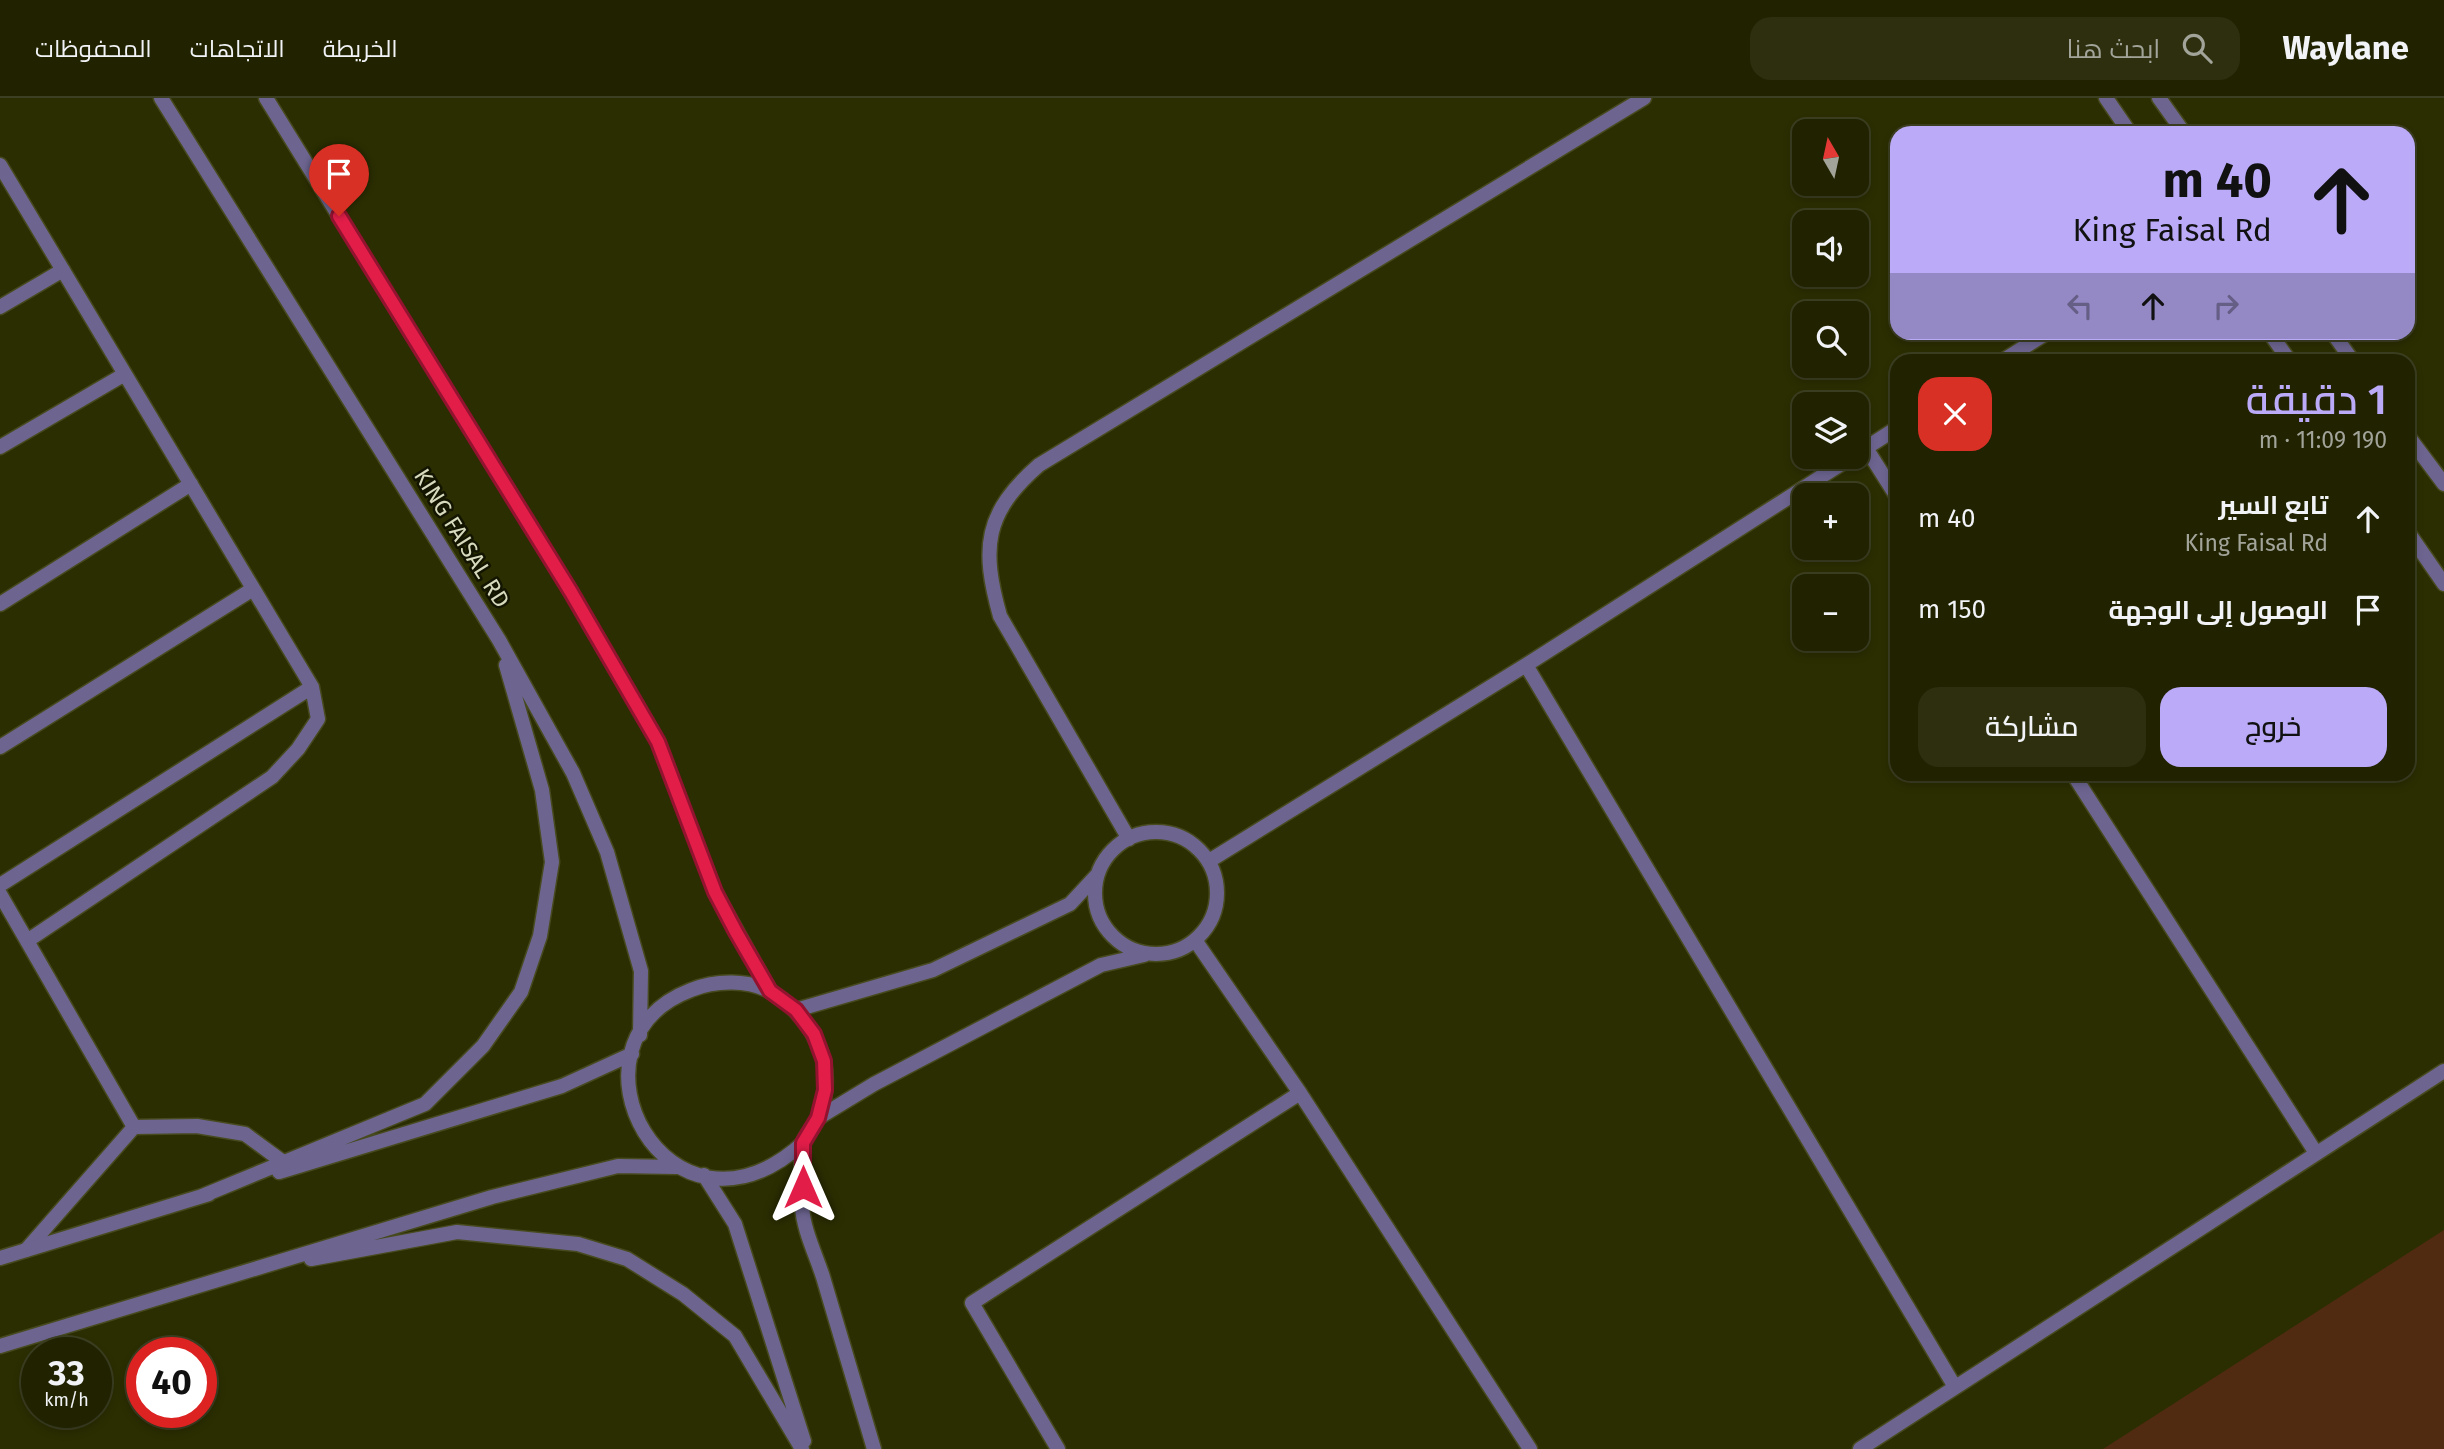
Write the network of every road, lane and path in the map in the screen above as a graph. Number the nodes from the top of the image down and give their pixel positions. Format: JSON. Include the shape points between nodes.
{"nodes":[{"id":1,"x":162,"y":98,"type":"edge"},
{"id":2,"x":266,"y":98,"type":"edge"},
{"id":3,"x":1644,"y":98,"type":"edge"},
{"id":4,"x":2106,"y":98,"type":"edge"},
{"id":5,"x":2159,"y":98,"type":"edge"},
{"id":6,"x":2125,"y":126,"type":"edge"},
{"id":7,"x":2180,"y":126,"type":"edge"},
{"id":8,"x":0,"y":165,"type":"edge"},
{"id":9,"x":63,"y":270,"type":"junction"},
{"id":10,"x":0,"y":307,"type":"edge"},
{"id":11,"x":2035,"y":340,"type":"edge"},
{"id":12,"x":2013,"y":354,"type":"edge"},
{"id":13,"x":125,"y":374,"type":"junction"},
{"id":14,"x":1890,"y":432,"type":"edge"},
{"id":15,"x":2415,"y":445,"type":"edge"},
{"id":16,"x":1869,"y":446,"type":"edge"},
{"id":17,"x":0,"y":447,"type":"edge"},
{"id":18,"x":1869,"y":461,"type":"edge"},
{"id":19,"x":1833,"y":469,"type":"edge"},
{"id":20,"x":191,"y":484,"type":"junction"},
{"id":21,"x":2444,"y":484,"type":"edge"},
{"id":22,"x":1890,"y":488,"type":"edge"},
{"id":23,"x":2415,"y":542,"type":"edge"},
{"id":24,"x":2444,"y":584,"type":"edge"},
{"id":25,"x":253,"y":589,"type":"junction"},
{"id":26,"x":0,"y":604,"type":"edge"},
{"id":27,"x":499,"y":640,"type":"junction"},
{"id":28,"x":1526,"y":665,"type":"junction"},
{"id":29,"x":312,"y":687,"type":"junction"},
{"id":30,"x":0,"y":747,"type":"edge"},
{"id":31,"x":2078,"y":781,"type":"edge"},
{"id":32,"x":1129,"y":839,"type":"junction"},
{"id":33,"x":1209,"y":861,"type":"junction"},
{"id":34,"x":1097,"y":875,"type":"junction"},
{"id":35,"x":0,"y":885,"type":"edge"},
{"id":36,"x":0,"y":894,"type":"edge"},
{"id":37,"x":1195,"y":940,"type":"junction"},
{"id":38,"x":27,"y":941,"type":"junction"},
{"id":39,"x":1146,"y":954,"type":"junction"},
{"id":40,"x":770,"y":991,"type":"junction"},
{"id":41,"x":796,"y":1010,"type":"junction"},
{"id":42,"x":640,"y":1035,"type":"junction"},
{"id":43,"x":632,"y":1054,"type":"junction"},
{"id":44,"x":2444,"y":1071,"type":"edge"},
{"id":45,"x":1300,"y":1093,"type":"junction"},
{"id":46,"x":818,"y":1118,"type":"junction"},
{"id":47,"x":134,"y":1127,"type":"junction"},
{"id":48,"x":803,"y":1143,"type":"junction"},
{"id":49,"x":2316,"y":1153,"type":"junction"},
{"id":50,"x":283,"y":1162,"type":"junction"},
{"id":51,"x":681,"y":1167,"type":"junction"},
{"id":52,"x":704,"y":1175,"type":"junction"},
{"id":53,"x":202,"y":1196,"type":"junction"},
{"id":54,"x":26,"y":1250,"type":"junction"},
{"id":55,"x":0,"y":1258,"type":"edge"},
{"id":56,"x":234,"y":1274,"type":"junction"},
{"id":57,"x":0,"y":1346,"type":"edge"},
{"id":58,"x":1955,"y":1387,"type":"junction"},
{"id":59,"x":804,"y":1449,"type":"edge"},
{"id":60,"x":874,"y":1449,"type":"edge"},
{"id":61,"x":1059,"y":1449,"type":"edge"},
{"id":62,"x":1530,"y":1449,"type":"edge"},
{"id":63,"x":1860,"y":1449,"type":"edge"}],
"edges":[{"from":1,"to":27,"type":"street","name":"KING FAISAL RD"},
{"from":2,"to":40,"type":"street","via":[[571,592],[658,742],[715,892]]},
{"from":3,"to":32,"type":"street","via":[[1039,465],[1013,488],[996,517],[988,551],[1000,616]]},
{"from":4,"to":6,"type":"street"},
{"from":5,"to":7,"type":"street"},
{"from":8,"to":9,"type":"street"},
{"from":9,"to":10,"type":"street"},
{"from":9,"to":13,"type":"street"},
{"from":11,"to":12,"type":"street"},
{"from":13,"to":17,"type":"street"},
{"from":13,"to":20,"type":"street"},
{"from":14,"to":16,"type":"street"},
{"from":15,"to":21,"type":"street"},
{"from":18,"to":22,"type":"street"},
{"from":19,"to":28,"type":"street"},
{"from":20,"to":25,"type":"street"},
{"from":20,"to":26,"type":"street"},
{"from":23,"to":24,"type":"street"},
{"from":25,"to":29,"type":"street"},
{"from":25,"to":30,"type":"street"},
{"from":27,"to":42,"type":"street","name":"KING FAISAL RD","via":[[573,773],[607,852],[640,971]]},
{"from":27,"to":50,"type":"street","via":[[542,790],[552,862],[540,936],[521,992],[483,1046],[425,1104]]},
{"from":28,"to":33,"type":"street"},
{"from":28,"to":58,"type":"street"},
{"from":29,"to":35,"type":"street"},
{"from":29,"to":38,"type":"street","via":[[318,719],[272,777]]},
{"from":31,"to":49,"type":"street"},
{"from":32,"to":33,"type":"street","via":[[1159,832],[1178,836]]},
{"from":32,"to":34,"type":"street","via":[[1106,857]]},
{"from":33,"to":37,"type":"street","via":[[1218,899],[1213,918]]},
{"from":34,"to":39,"type":"street","via":[[1098,917],[1126,947]]},
{"from":34,"to":41,"type":"street","via":[[1070,904],[933,970]]},
{"from":36,"to":38,"type":"street"},
{"from":37,"to":39,"type":"street","via":[[1167,954]]},
{"from":37,"to":45,"type":"street"},
{"from":38,"to":47,"type":"street"},
{"from":39,"to":46,"type":"street","via":[[1101,965]]},
{"from":40,"to":41,"type":"street"},
{"from":40,"to":42,"type":"street","via":[[739,983],[706,984],[676,996],[651,1017]]},
{"from":41,"to":46,"type":"street","via":[[814,1034],[824,1061],[825,1090]]},
{"from":42,"to":43,"type":"street"},
{"from":43,"to":51,"type":"street","via":[[627,1076],[631,1108],[645,1137]]},
{"from":43,"to":53,"type":"street","via":[[562,1086]]},
{"from":44,"to":49,"type":"street"},
{"from":45,"to":61,"type":"street","via":[[972,1303]]},
{"from":45,"to":62,"type":"street"},
{"from":46,"to":48,"type":"street"},
{"from":47,"to":50,"type":"street","via":[[197,1126],[245,1134]]},
{"from":47,"to":54,"type":"street"},
{"from":48,"to":52,"type":"street","via":[[780,1163],[754,1175],[724,1179]]},
{"from":48,"to":60,"type":"street","via":[[802,1209]]},
{"from":49,"to":58,"type":"street"},
{"from":50,"to":53,"type":"street"},
{"from":51,"to":52,"type":"street"},
{"from":51,"to":56,"type":"street","via":[[618,1166],[492,1197]]},
{"from":52,"to":59,"type":"street","via":[[735,1224]]},
{"from":53,"to":54,"type":"street"},
{"from":54,"to":55,"type":"street"},
{"from":56,"to":57,"type":"street"},
{"from":56,"to":59,"type":"street","via":[[457,1232],[578,1244],[627,1259],[683,1294],[735,1336]]},
{"from":58,"to":63,"type":"street"}]}
